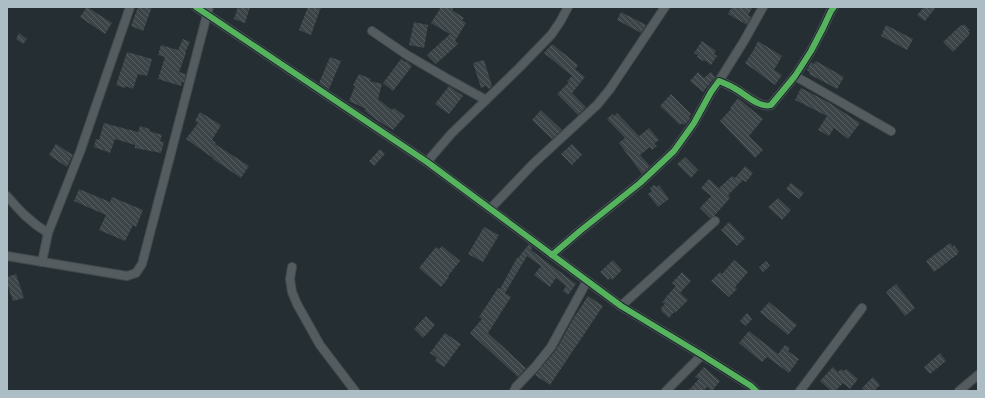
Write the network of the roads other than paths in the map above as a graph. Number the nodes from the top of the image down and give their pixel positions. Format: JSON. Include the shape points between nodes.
{"nodes":[{"id":1,"x":130,"y":7,"type":"edge"},
{"id":2,"x":196,"y":7,"type":"edge"},
{"id":3,"x":568,"y":7,"type":"edge"},
{"id":4,"x":665,"y":7,"type":"edge"},
{"id":5,"x":763,"y":7,"type":"edge"},
{"id":6,"x":834,"y":7,"type":"edge"},
{"id":7,"x":208,"y":11,"type":"edge"},
{"id":8,"x":372,"y":31,"type":"dead end"},
{"id":9,"x":795,"y":76,"type":"junction"},
{"id":10,"x":719,"y":81,"type":"junction"},
{"id":11,"x":486,"y":100,"type":"junction"},
{"id":12,"x":891,"y":131,"type":"dead end"},
{"id":13,"x":427,"y":162,"type":"junction"},
{"id":14,"x":7,"y":196,"type":"edge"},
{"id":15,"x":490,"y":209,"type":"junction"},
{"id":16,"x":715,"y":221,"type":"dead end"},
{"id":17,"x":48,"y":233,"type":"junction"},
{"id":18,"x":552,"y":255,"type":"junction"},
{"id":19,"x":7,"y":256,"type":"edge"},
{"id":20,"x":42,"y":262,"type":"junction"},
{"id":21,"x":292,"y":266,"type":"dead end"},
{"id":22,"x":587,"y":281,"type":"junction"},
{"id":23,"x":621,"y":306,"type":"junction"},
{"id":24,"x":862,"y":308,"type":"dead end"},
{"id":25,"x":702,"y":355,"type":"junction"},
{"id":26,"x":978,"y":375,"type":"edge"},
{"id":27,"x":355,"y":391,"type":"edge"},
{"id":28,"x":514,"y":391,"type":"edge"},
{"id":29,"x":666,"y":391,"type":"edge"},
{"id":30,"x":756,"y":391,"type":"edge"},
{"id":31,"x":800,"y":391,"type":"edge"},
{"id":32,"x":959,"y":391,"type":"edge"}],
"edges":[{"from":1,"to":17,"type":"street","via":[[80,152]]},
{"from":2,"to":7,"type":"street"},
{"from":3,"to":11,"type":"street","via":[[552,35]]},
{"from":4,"to":15,"type":"street","via":[[610,90]]},
{"from":5,"to":10,"type":"street"},
{"from":6,"to":9,"type":"street"},
{"from":7,"to":13,"type":"street"},
{"from":7,"to":20,"type":"street","via":[[142,264],[136,273],[127,276]]},
{"from":8,"to":11,"type":"street"},
{"from":9,"to":10,"type":"street","via":[[771,106],[756,102]]},
{"from":9,"to":12,"type":"street"},
{"from":10,"to":18,"type":"street","via":[[674,151],[640,183]]},
{"from":11,"to":13,"type":"street"},
{"from":13,"to":15,"type":"street"},
{"from":14,"to":17,"type":"street","via":[[36,226]]},
{"from":15,"to":18,"type":"street"},
{"from":16,"to":23,"type":"street"},
{"from":17,"to":20,"type":"street"},
{"from":18,"to":22,"type":"street"},
{"from":19,"to":20,"type":"street"},
{"from":21,"to":27,"type":"street","via":[[290,279],[297,304],[320,345]]},
{"from":22,"to":23,"type":"street"},
{"from":22,"to":28,"type":"street","via":[[551,347]]},
{"from":23,"to":25,"type":"street"},
{"from":24,"to":31,"type":"street"},
{"from":25,"to":29,"type":"street"},
{"from":25,"to":30,"type":"street"},
{"from":26,"to":32,"type":"street"}]}
